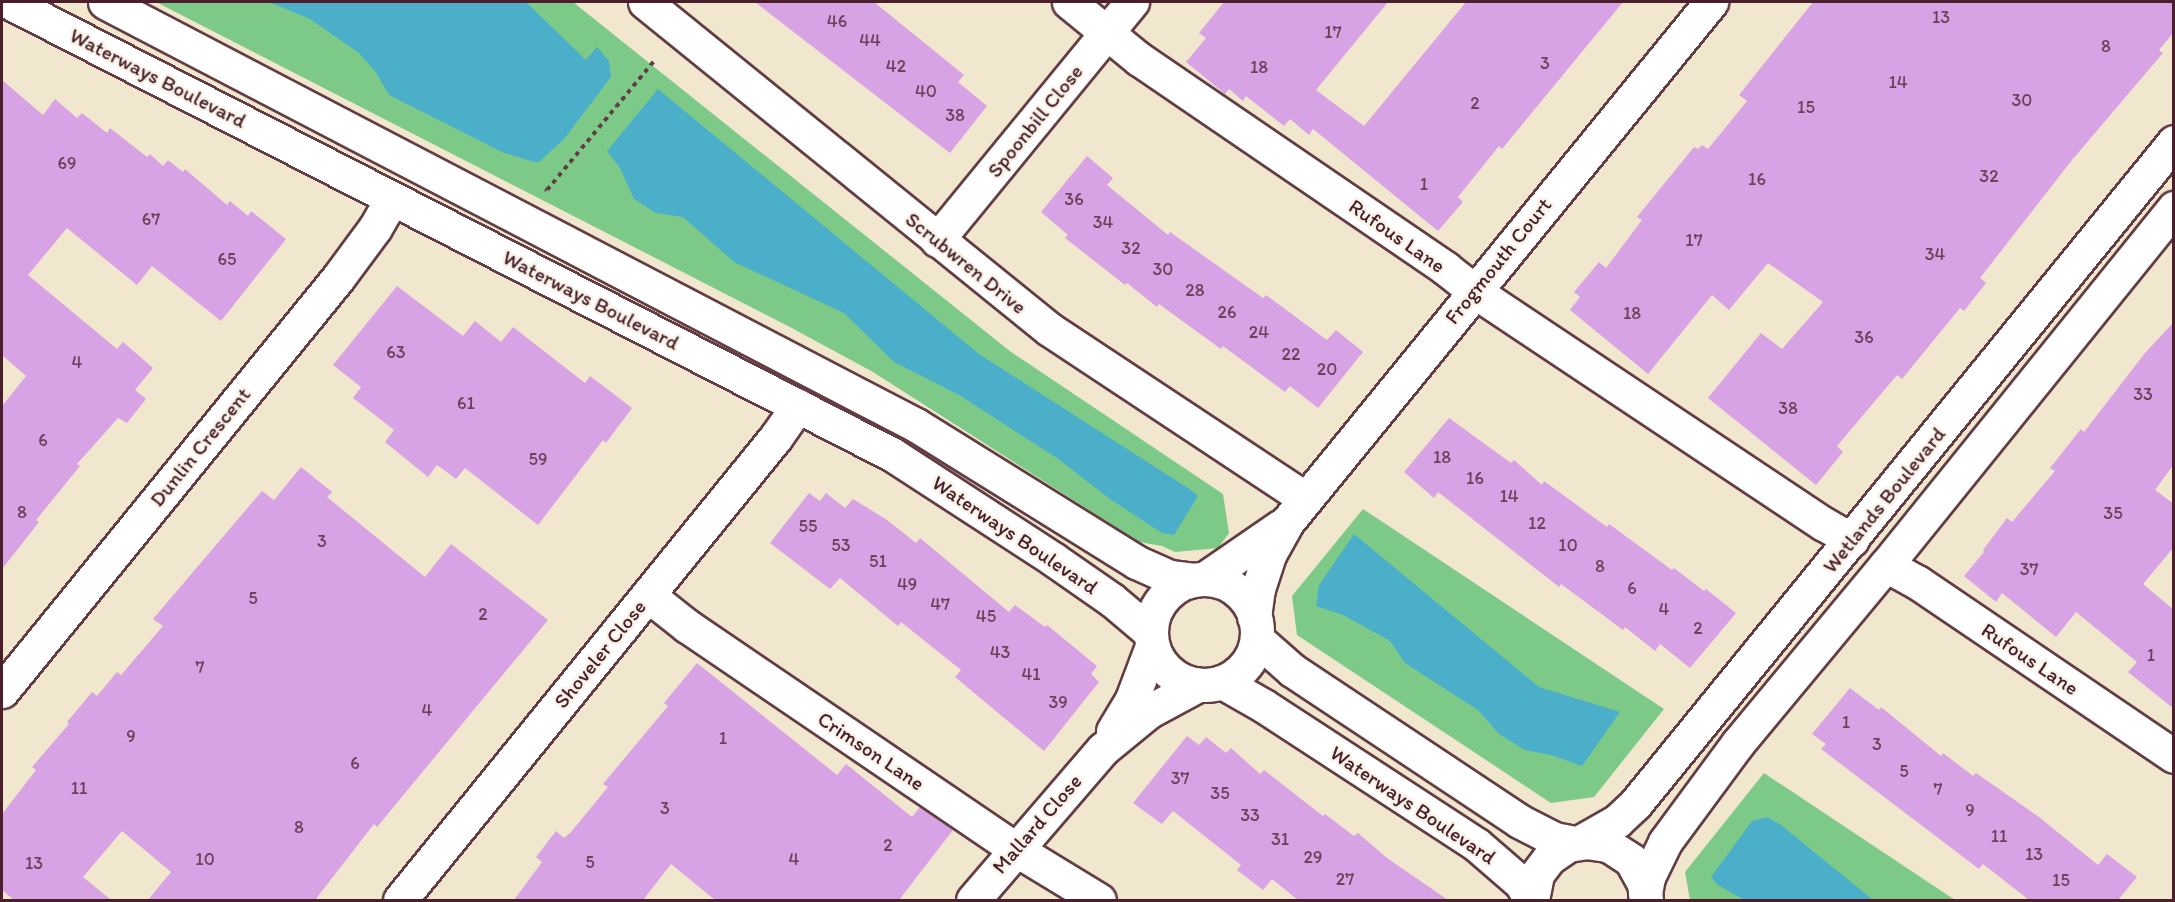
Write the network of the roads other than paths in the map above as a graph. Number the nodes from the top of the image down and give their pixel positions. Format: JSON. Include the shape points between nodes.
{"nodes":[{"id":1,"x":9,"y":2,"type":"edge"},
{"id":2,"x":105,"y":2,"type":"edge"},
{"id":3,"x":645,"y":2,"type":"edge"},
{"id":4,"x":1069,"y":2,"type":"edge"},
{"id":5,"x":1132,"y":2,"type":"edge"},
{"id":6,"x":1711,"y":2,"type":"edge"},
{"id":7,"x":1107,"y":33,"type":"junction"},
{"id":8,"x":2174,"y":142,"type":"edge"},
{"id":9,"x":392,"y":198,"type":"junction"},
{"id":10,"x":2174,"y":208,"type":"edge"},
{"id":11,"x":937,"y":240,"type":"junction"},
{"id":12,"x":1474,"y":291,"type":"junction"},
{"id":13,"x":798,"y":406,"type":"junction"},
{"id":14,"x":1297,"y":510,"type":"junction"},
{"id":15,"x":1852,"y":540,"type":"junction"},
{"id":16,"x":1886,"y":565,"type":"junction"},
{"id":17,"x":1199,"y":580,"type":"junction"},
{"id":18,"x":648,"y":595,"type":"junction"},
{"id":19,"x":1256,"y":628,"type":"junction"},
{"id":20,"x":1151,"y":640,"type":"junction"},
{"id":21,"x":1210,"y":684,"type":"junction"},
{"id":22,"x":2,"y":691,"type":"edge"},
{"id":23,"x":1103,"y":748,"type":"junction"},
{"id":24,"x":2174,"y":756,"type":"edge"},
{"id":25,"x":1578,"y":843,"type":"junction"},
{"id":26,"x":1015,"y":849,"type":"junction"},
{"id":27,"x":1645,"y":897,"type":"edge"},
{"id":28,"x":400,"y":900,"type":"edge"},
{"id":29,"x":973,"y":900,"type":"edge"},
{"id":30,"x":1099,"y":900,"type":"edge"},
{"id":31,"x":1531,"y":900,"type":"edge"}],
"edges":[{"from":1,"to":9,"type":"street","name":"Waterways Boulevard"},
{"from":2,"to":17,"type":"street","name":"Waterways Boulevard","via":[[916,425],[1136,562],[1170,577]]},
{"from":3,"to":11,"type":"street","name":"Scrubwren Drive"},
{"from":4,"to":7,"type":"street","name":"Rufous Lane"},
{"from":5,"to":7,"type":"street","name":"Spoonbill Close"},
{"from":6,"to":12,"type":"street","name":"Frogmouth Court"},
{"from":7,"to":11,"type":"street","name":"Spoonbill Close"},
{"from":7,"to":12,"type":"street","name":"Rufous Lane","via":[[1138,59]]},
{"from":8,"to":15,"type":"street","name":"Wetlands Boulevard"},
{"from":9,"to":13,"type":"street","name":"Waterways Boulevard"},
{"from":9,"to":22,"type":"street","name":"Dunlin Crescent","via":[[338,278]]},
{"from":10,"to":16,"type":"street","name":"Wetlands Boulevard"},
{"from":11,"to":14,"type":"street","name":"Scrubwren Drive","via":[[1049,329]]},
{"from":12,"to":14,"type":"street","name":"Frogmouth Court"},
{"from":12,"to":15,"type":"street","name":"Rufous Lane"},
{"from":13,"to":18,"type":"street","name":"Shoveler Close"},
{"from":13,"to":20,"type":"street","name":"Waterways Boulevard","via":[[929,476],[1112,600]]},
{"from":14,"to":17,"type":"street","name":"Frogmouth Court","via":[[1230,564]]},
{"from":14,"to":19,"type":"street","name":"Frogmouth Court","via":[[1269,553],[1258,589]]},
{"from":15,"to":25,"type":"street","name":"Wetlands Boulevard","via":[[1636,803],[1617,821]]},
{"from":16,"to":24,"type":"street","name":"Rufous Lane"},
{"from":16,"to":27,"type":"street","name":"Wetlands Boulevard","via":[[1738,743],[1665,842],[1648,877]]},
{"from":17,"to":19,"type":"street","via":[[1217,581],[1241,594]]},
{"from":17,"to":20,"type":"street","via":[[1167,593],[1152,619]]},
{"from":18,"to":26,"type":"street","name":"Crimson Lane","via":[[687,626]]},
{"from":18,"to":28,"type":"street","name":"Shoveler Close"},
{"from":19,"to":21,"type":"street","via":[[1253,652],[1246,665],[1236,675]]},
{"from":19,"to":25,"type":"street","via":[[1292,670],[1519,821],[1554,839]]},
{"from":20,"to":21,"type":"street","via":[[1169,673]]},
{"from":20,"to":23,"type":"street","name":"Mallard Close","via":[[1132,699]]},
{"from":21,"to":23,"type":"street","name":"Mallard Close","via":[[1148,712]]},
{"from":21,"to":31,"type":"street","name":"Waterways Boulevard","via":[[1264,706],[1477,845],[1521,883]]},
{"from":23,"to":26,"type":"street","name":"Mallard Close"},
{"from":25,"to":27,"type":"street","via":[[1599,842],[1622,853],[1638,870]]},
{"from":25,"to":31,"type":"street","name":"Wetlands Boulevard","via":[[1558,850],[1543,864]]},
{"from":26,"to":29,"type":"street","name":"Mallard Close"},
{"from":26,"to":30,"type":"street","name":"Crimson Lane"}]}
